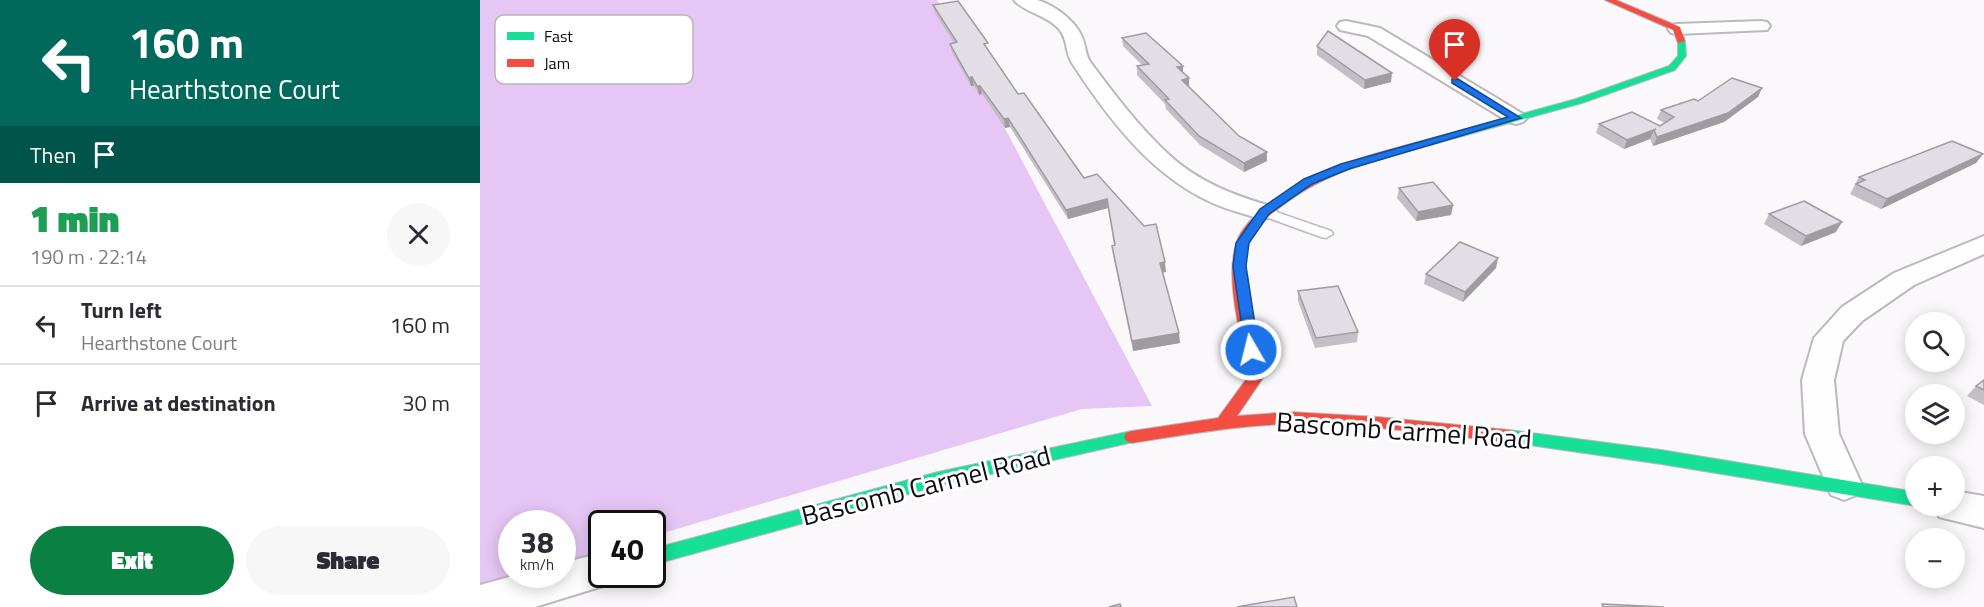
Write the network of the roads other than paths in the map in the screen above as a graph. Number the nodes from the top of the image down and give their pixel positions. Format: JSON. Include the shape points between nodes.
{"nodes":[{"id":1,"x":1022,"y":0,"type":"edge"},
{"id":2,"x":1609,"y":0,"type":"edge"},
{"id":3,"x":1346,"y":26,"type":"dead end"},
{"id":4,"x":1761,"y":27,"type":"dead end"},
{"id":5,"x":1677,"y":29,"type":"junction"},
{"id":6,"x":1516,"y":118,"type":"junction"},
{"id":7,"x":1265,"y":212,"type":"junction"},
{"id":8,"x":1326,"y":234,"type":"dead end"},
{"id":9,"x":1984,"y":244,"type":"edge"},
{"id":10,"x":1223,"y":423,"type":"junction"},
{"id":11,"x":1844,"y":485,"type":"junction"},
{"id":12,"x":1905,"y":497,"type":"edge"},
{"id":13,"x":1965,"y":508,"type":"edge"},
{"id":14,"x":1984,"y":512,"type":"edge"},
{"id":15,"x":666,"y":552,"type":"edge"},
{"id":16,"x":588,"y":574,"type":"edge"},
{"id":17,"x":480,"y":604,"type":"edge"}],
"edges":[{"from":1,"to":7,"type":"street","via":[[1066,25],[1074,38],[1077,56],[1138,139],[1162,163],[1188,182],[1231,204]]},
{"from":2,"to":5,"type":"street"},
{"from":3,"to":6,"type":"street","via":[[1374,32]]},
{"from":4,"to":5,"type":"street"},
{"from":5,"to":6,"type":"street","via":[[1682,56],[1672,68]]},
{"from":6,"to":7,"type":"street","via":[[1345,166],[1308,181]]},
{"from":7,"to":8,"type":"lane"},
{"from":7,"to":10,"type":"street","via":[[1242,243],[1240,266],[1258,375]]},
{"from":9,"to":11,"type":"street","via":[[1904,279],[1852,314],[1829,338],[1818,380],[1822,434]]},
{"from":10,"to":11,"type":"street","name":"Bascomb Carmel Road","via":[[1291,418],[1501,435]]},
{"from":10,"to":15,"type":"street","name":"Bascomb Carmel Road","via":[[1142,435],[938,479]]},
{"from":11,"to":12,"type":"street","name":"Bascomb Carmel Road"},
{"from":13,"to":14,"type":"street"},
{"from":16,"to":17,"type":"street"}]}
